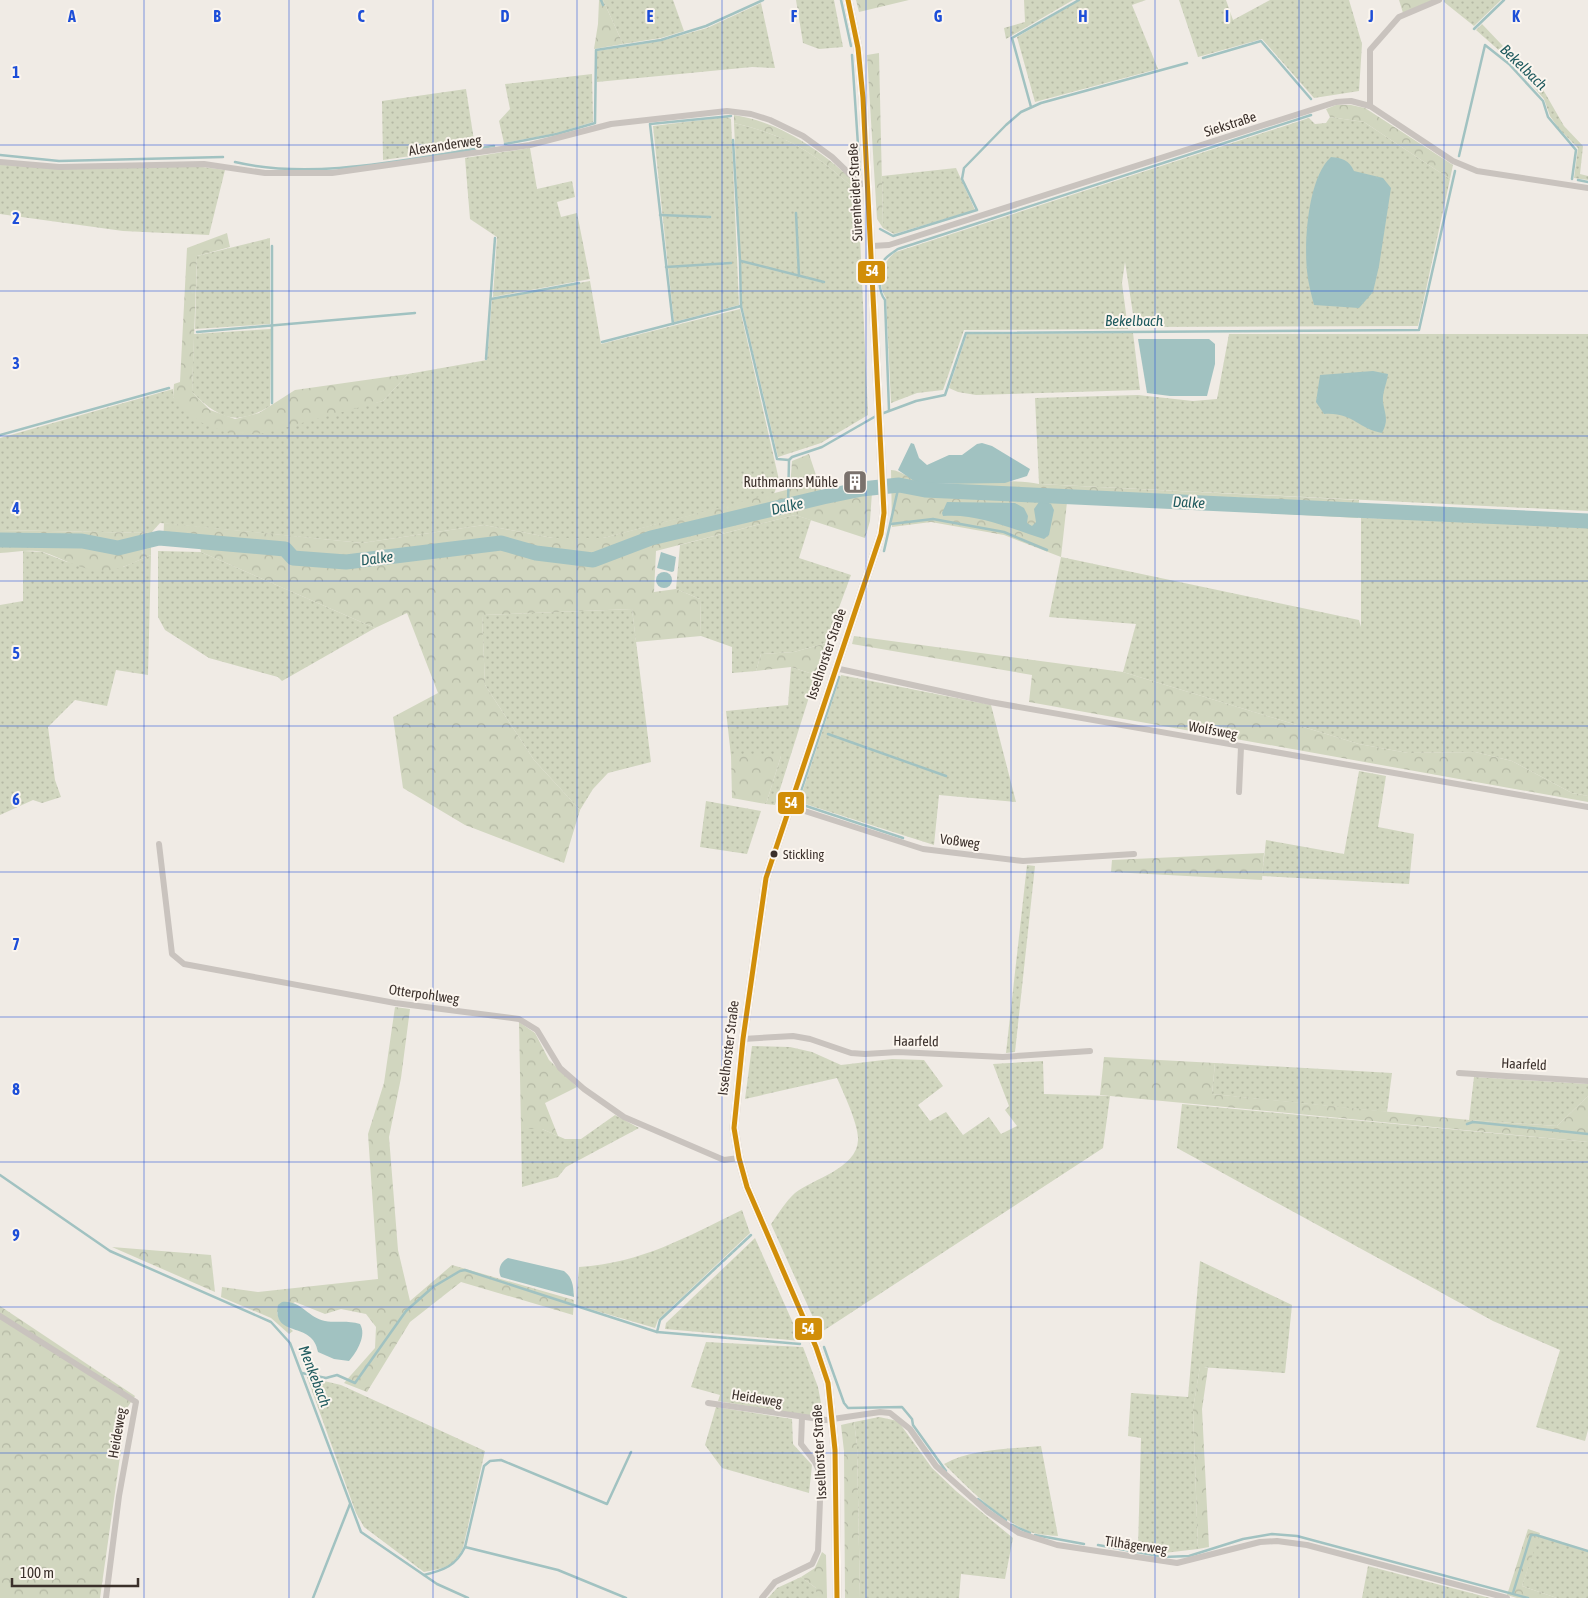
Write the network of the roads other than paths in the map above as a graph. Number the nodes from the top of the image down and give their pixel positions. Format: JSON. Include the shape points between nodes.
{"nodes":[{"id":1,"x":848,"y":0,"type":"edge"},
{"id":2,"x":1439,"y":0,"type":"edge"},
{"id":3,"x":1370,"y":106,"type":"junction"},
{"id":4,"x":0,"y":162,"type":"edge"},
{"id":5,"x":868,"y":186,"type":"junction"},
{"id":6,"x":1588,"y":188,"type":"edge"},
{"id":7,"x":872,"y":246,"type":"junction"},
{"id":8,"x":885,"y":504,"type":"joint"},
{"id":9,"x":836,"y":668,"type":"junction"},
{"id":10,"x":1241,"y":747,"type":"junction"},
{"id":11,"x":1239,"y":792,"type":"dead end"},
{"id":12,"x":789,"y":806,"type":"junction"},
{"id":13,"x":1588,"y":807,"type":"edge"},
{"id":14,"x":158,"y":844,"type":"dead end"},
{"id":15,"x":1134,"y":854,"type":"dead end"},
{"id":16,"x":743,"y":1039,"type":"junction"},
{"id":17,"x":1090,"y":1051,"type":"dead end"},
{"id":18,"x":1459,"y":1073,"type":"dead end"},
{"id":19,"x":1588,"y":1081,"type":"edge"},
{"id":20,"x":739,"y":1158,"type":"junction"},
{"id":21,"x":0,"y":1316,"type":"edge"},
{"id":22,"x":708,"y":1403,"type":"dead end"},
{"id":23,"x":802,"y":1417,"type":"junction"},
{"id":24,"x":833,"y":1418,"type":"junction"},
{"id":25,"x":106,"y":1598,"type":"edge"},
{"id":26,"x":762,"y":1598,"type":"edge"},
{"id":27,"x":837,"y":1598,"type":"edge"},
{"id":28,"x":1507,"y":1598,"type":"edge"}],
"edges":[{"from":1,"to":5,"type":"street","name":"Sürenheider Straße","via":[[858,48]]},
{"from":2,"to":3,"type":"street","via":[[1399,17],[1370,50]]},
{"from":3,"to":6,"type":"street","name":"Siekstraße","via":[[1453,161],[1477,171]]},
{"from":3,"to":7,"type":"street","name":"Siekstraße","via":[[1351,101],[1336,102],[889,245]]},
{"from":4,"to":5,"type":"street","name":"Alexanderweg","via":[[59,167],[204,164],[265,173],[332,173],[530,145],[611,124],[727,111],[770,120],[802,136],[832,156],[858,182]]},
{"from":5,"to":7,"type":"street","name":"Sürenheider Straße"},
{"from":7,"to":8,"type":"street","name":"Sürenheider Straße"},
{"from":8,"to":9,"type":"street","name":"Isselhorster Straße","via":[[881,534]]},
{"from":9,"to":10,"type":"street","name":"Wolfsweg","via":[[990,702]]},
{"from":9,"to":12,"type":"street","name":"Isselhorster Straße"},
{"from":10,"to":11,"type":"street"},
{"from":10,"to":13,"type":"street","name":"Wolfsweg"},
{"from":12,"to":15,"type":"street","name":"Voßweg","via":[[923,849],[1023,861]]},
{"from":12,"to":16,"type":"street","name":"Isselhorster Straße","via":[[761,901]]},
{"from":14,"to":20,"type":"street","name":"Otterpohlweg","via":[[172,954],[184,964],[395,1003],[519,1019],[537,1030],[560,1068],[624,1117],[724,1160]]},
{"from":16,"to":17,"type":"street","name":"Haarfeld","via":[[793,1036],[865,1054],[898,1052],[1003,1057]]},
{"from":16,"to":20,"type":"street","name":"Isselhorster Straße","via":[[734,1128]]},
{"from":18,"to":19,"type":"street","name":"Haarfeld"},
{"from":20,"to":24,"type":"street","name":"Isselhorster Straße","via":[[755,1207],[816,1348],[828,1384]]},
{"from":21,"to":25,"type":"street","name":"Heideweg","via":[[136,1402]]},
{"from":22,"to":23,"type":"street","name":"Heideweg"},
{"from":23,"to":24,"type":"street","name":"Heideweg"},
{"from":23,"to":26,"type":"street","via":[[801,1444],[815,1462],[820,1475],[818,1551],[812,1564],[775,1582]]},
{"from":24,"to":27,"type":"street","name":"Isselhorster Straße"},
{"from":24,"to":28,"type":"street","name":"Tilhägerweg","via":[[890,1413],[910,1429],[936,1466],[988,1512],[1018,1533],[1057,1546],[1177,1563],[1241,1546],[1277,1541],[1307,1544]]}]}
